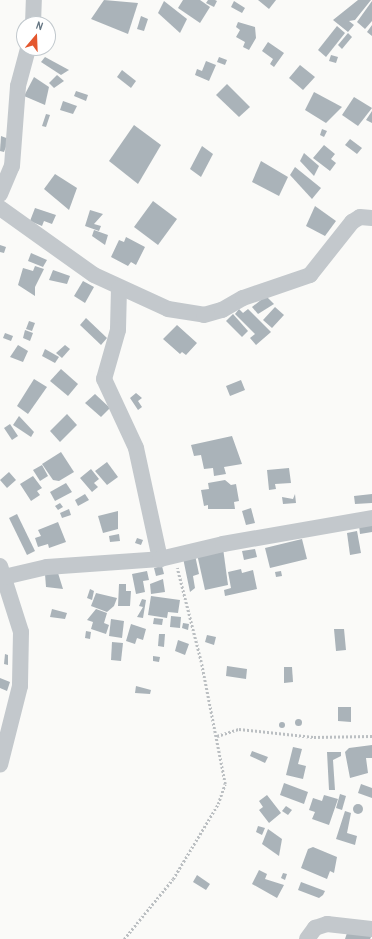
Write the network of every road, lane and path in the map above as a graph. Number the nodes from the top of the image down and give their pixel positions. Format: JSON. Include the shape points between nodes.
{"nodes":[{"id":1,"x":34,"y":0,"type":"edge"},
{"id":2,"x":33,"y":16,"type":"edge"},
{"id":3,"x":26,"y":56,"type":"edge"},
{"id":4,"x":0,"y":194,"type":"edge"},
{"id":5,"x":0,"y":208,"type":"edge"},
{"id":6,"x":372,"y":218,"type":"edge"},
{"id":7,"x":119,"y":288,"type":"junction"},
{"id":8,"x":372,"y":518,"type":"edge"},
{"id":9,"x":165,"y":558,"type":"junction"},
{"id":10,"x":2,"y":572,"type":"edge"},
{"id":11,"x":217,"y":736,"type":"junction"},
{"id":12,"x":372,"y":736,"type":"edge"},
{"id":13,"x":0,"y":765,"type":"edge"},
{"id":14,"x":372,"y":929,"type":"edge"},
{"id":15,"x":124,"y":939,"type":"edge"},
{"id":16,"x":307,"y":939,"type":"edge"}],
"edges":[{"from":1,"to":2,"type":"street"},
{"from":3,"to":4,"type":"street","via":[[18,86],[12,166]]},
{"from":5,"to":7,"type":"street","via":[[57,252]]},
{"from":6,"to":7,"type":"street","via":[[360,217],[352,222],[310,275],[242,298],[214,313],[168,309]]},
{"from":7,"to":9,"type":"street","via":[[118,330],[104,379],[136,448]]},
{"from":8,"to":9,"type":"street","via":[[223,544]]},
{"from":9,"to":10,"type":"street"},
{"from":9,"to":11,"type":"path","via":[[188,607]]},
{"from":10,"to":13,"type":"street","via":[[21,632],[20,686]]},
{"from":11,"to":12,"type":"path","via":[[239,729],[314,737]]},
{"from":11,"to":15,"type":"path","via":[[225,784],[218,804],[173,879]]},
{"from":14,"to":16,"type":"street","via":[[327,924],[315,928]]}]}
